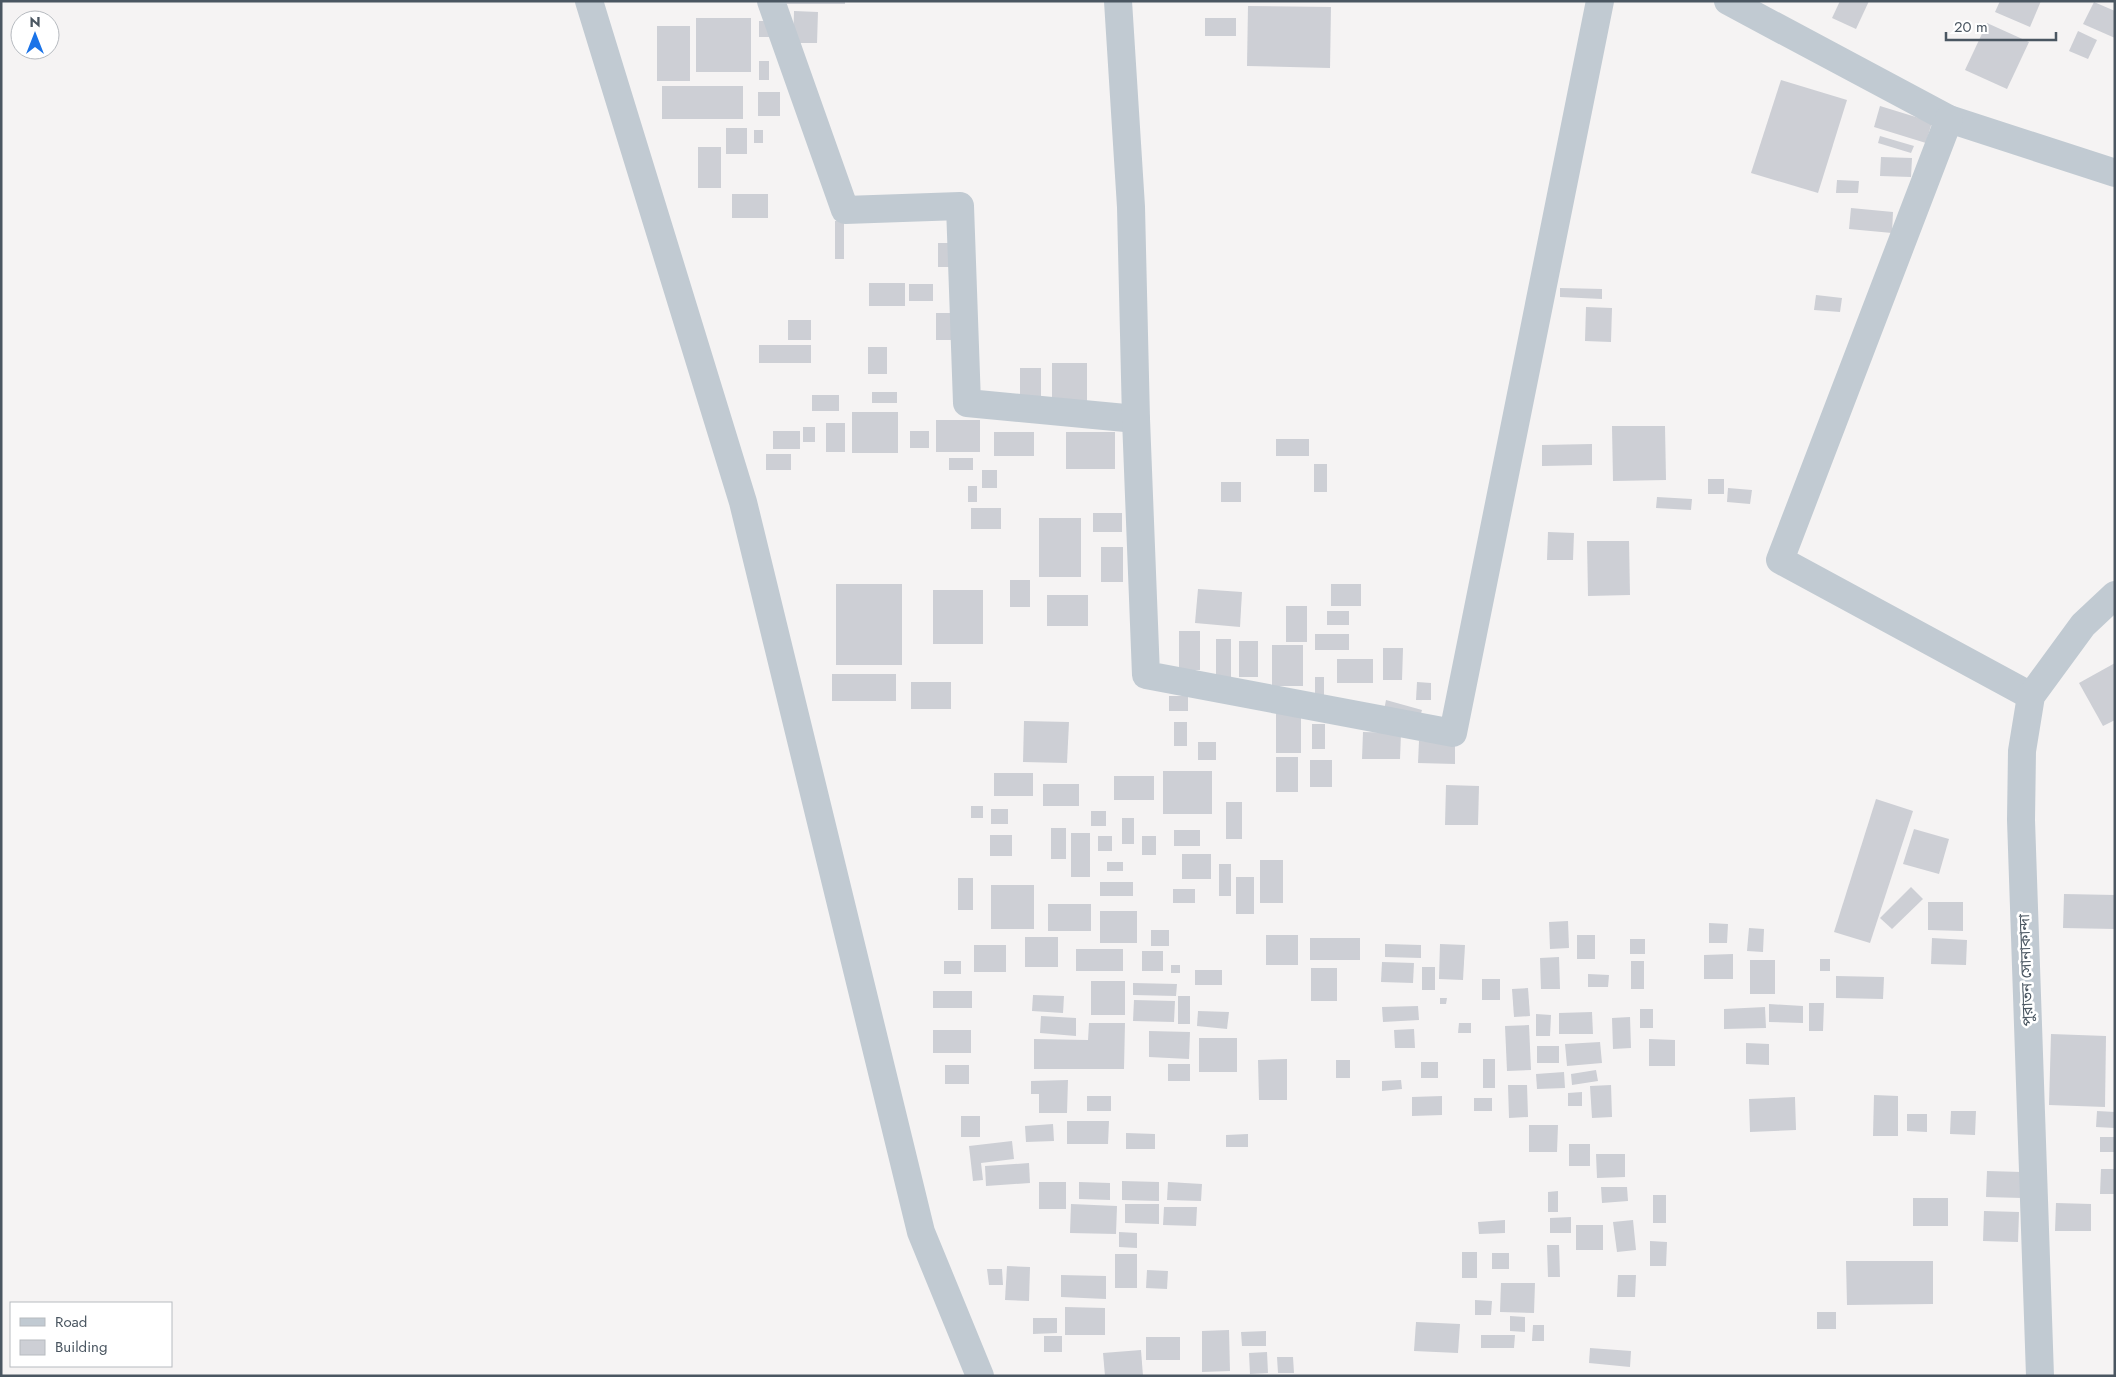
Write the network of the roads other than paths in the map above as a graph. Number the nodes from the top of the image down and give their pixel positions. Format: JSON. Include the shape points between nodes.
{"nodes":[{"id":1,"x":589,"y":1,"type":"edge"},
{"id":2,"x":771,"y":1,"type":"edge"},
{"id":3,"x":1118,"y":1,"type":"edge"},
{"id":4,"x":1600,"y":1,"type":"edge"},
{"id":5,"x":1728,"y":1,"type":"edge"},
{"id":6,"x":1948,"y":119,"type":"junction"},
{"id":7,"x":2115,"y":173,"type":"edge"},
{"id":8,"x":1136,"y":419,"type":"junction"},
{"id":9,"x":2115,"y":595,"type":"edge"},
{"id":10,"x":2031,"y":696,"type":"junction"},
{"id":11,"x":980,"y":1376,"type":"edge"},
{"id":12,"x":2040,"y":1376,"type":"edge"}],
"edges":[{"from":1,"to":11,"type":"street","via":[[744,502],[921,1232]]},
{"from":2,"to":8,"type":"street","via":[[846,210],[960,206],[967,402]]},
{"from":3,"to":8,"type":"street","via":[[1130,207]]},
{"from":4,"to":8,"type":"street","via":[[1453,733],[1146,675]]},
{"from":5,"to":6,"type":"street"},
{"from":6,"to":7,"type":"street"},
{"from":6,"to":10,"type":"street","via":[[1780,560]]},
{"from":9,"to":10,"type":"street","name":"পুরাতন সোনাকান্দা","via":[[2083,624]]},
{"from":10,"to":12,"type":"street","name":"পুরাতন সোনাকান্দা","via":[[2022,751],[2021,820]]}]}
